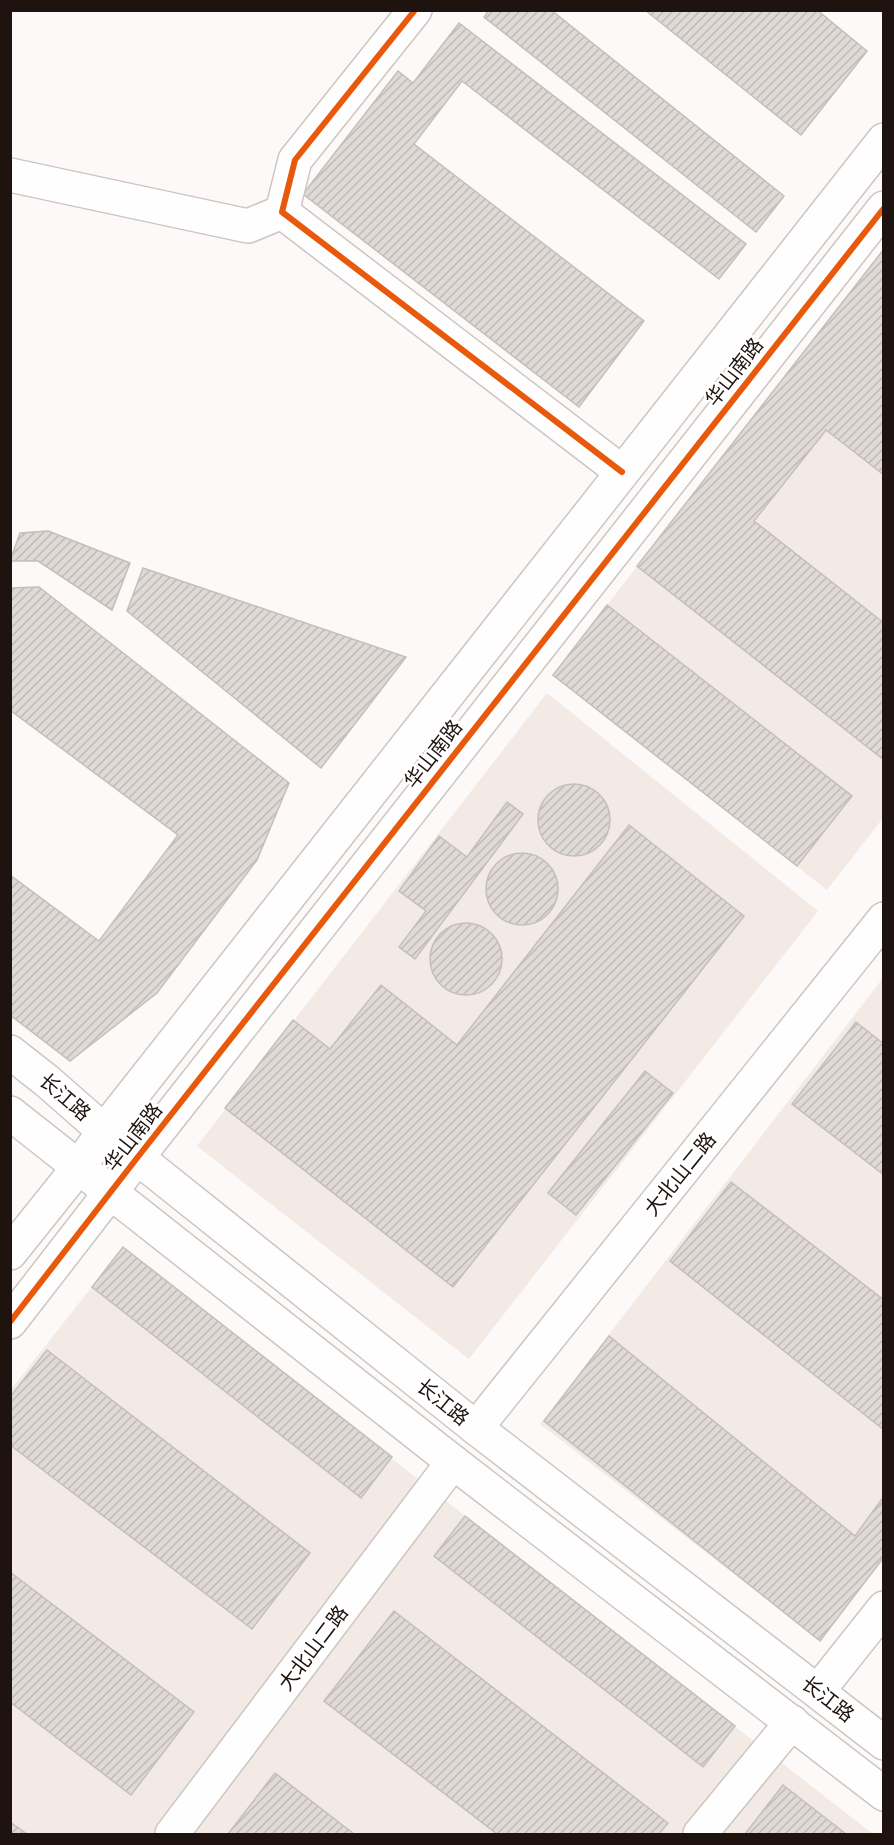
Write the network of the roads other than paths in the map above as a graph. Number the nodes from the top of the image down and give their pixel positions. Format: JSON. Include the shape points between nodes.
{"nodes":[{"id":1,"x":415,"y":10,"type":"edge"},
{"id":2,"x":884,"y":140,"type":"edge"},
{"id":3,"x":10,"y":175,"type":"edge"},
{"id":4,"x":884,"y":208,"type":"edge"},
{"id":5,"x":282,"y":212,"type":"junction"},
{"id":6,"x":622,"y":472,"type":"junction"},
{"id":7,"x":884,"y":919,"type":"edge"},
{"id":8,"x":10,"y":1052,"type":"edge"},
{"id":9,"x":10,"y":1113,"type":"edge"},
{"id":10,"x":104,"y":1131,"type":"junction"},
{"id":11,"x":137,"y":1158,"type":"junction"},
{"id":12,"x":78,"y":1168,"type":"junction"},
{"id":13,"x":111,"y":1192,"type":"junction"},
{"id":14,"x":10,"y":1253,"type":"edge"},
{"id":15,"x":10,"y":1322,"type":"edge"},
{"id":16,"x":476,"y":1428,"type":"junction"},
{"id":17,"x":453,"y":1462,"type":"junction"},
{"id":18,"x":884,"y":1608,"type":"edge"},
{"id":19,"x":818,"y":1691,"type":"junction"},
{"id":20,"x":792,"y":1722,"type":"junction"},
{"id":21,"x":881,"y":1736,"type":"edge"},
{"id":22,"x":884,"y":1794,"type":"edge"},
{"id":23,"x":172,"y":1834,"type":"edge"},
{"id":24,"x":700,"y":1834,"type":"edge"}],
"edges":[{"from":1,"to":5,"type":"street","via":[[295,160]]},
{"from":2,"to":6,"type":"street","name":"华山南路"},
{"from":3,"to":5,"type":"street","via":[[248,226]]},
{"from":4,"to":11,"type":"street","name":"华山南路"},
{"from":5,"to":6,"type":"street"},
{"from":6,"to":10,"type":"street","name":"华山南路"},
{"from":7,"to":16,"type":"street","name":"大北山二路"},
{"from":8,"to":10,"type":"street","name":"长江路"},
{"from":9,"to":12,"type":"street","name":"长江路"},
{"from":10,"to":11,"type":"street","name":"长江路"},
{"from":10,"to":12,"type":"street","name":"华山南路"},
{"from":11,"to":13,"type":"street","name":"华山南路"},
{"from":11,"to":16,"type":"street","name":"长江路"},
{"from":12,"to":13,"type":"street","name":"长江路"},
{"from":12,"to":14,"type":"street","name":"华山南路"},
{"from":13,"to":15,"type":"street","name":"华山南路"},
{"from":13,"to":17,"type":"street","name":"长江路"},
{"from":16,"to":19,"type":"street","name":"长江路"},
{"from":17,"to":20,"type":"street","name":"长江路"},
{"from":17,"to":23,"type":"street","name":"大北山二路"},
{"from":18,"to":19,"type":"street"},
{"from":19,"to":21,"type":"street","name":"长江路"},
{"from":20,"to":22,"type":"street","name":"长江路"},
{"from":20,"to":24,"type":"street"}]}
